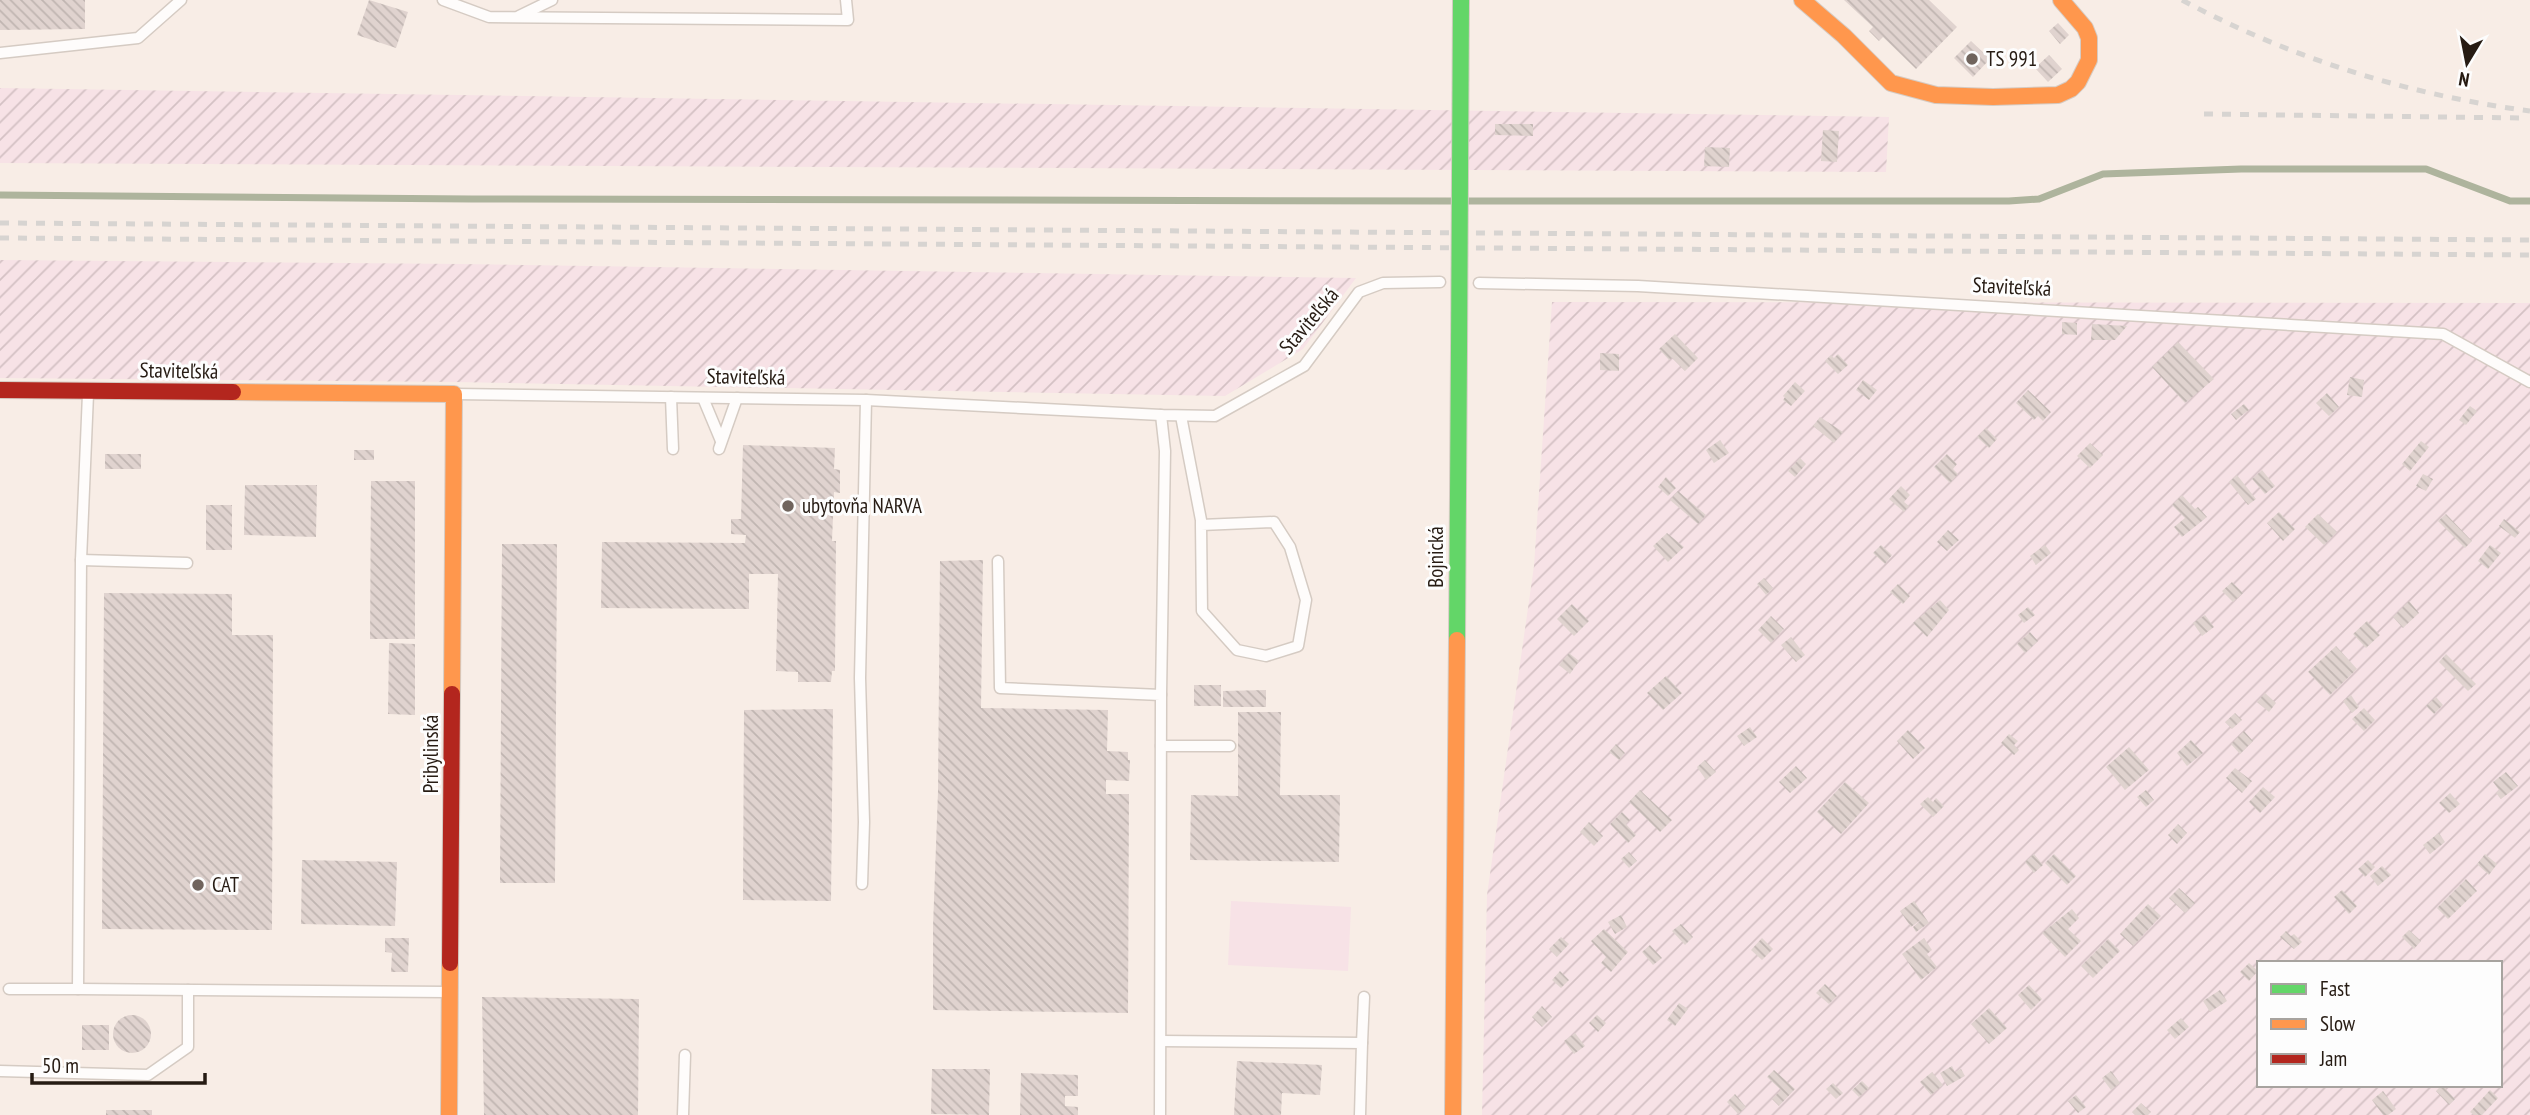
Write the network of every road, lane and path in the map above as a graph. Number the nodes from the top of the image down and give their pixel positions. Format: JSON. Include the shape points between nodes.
{"nodes":[{"id":1,"x":181,"y":0,"type":"edge"},
{"id":2,"x":443,"y":0,"type":"edge"},
{"id":3,"x":552,"y":0,"type":"edge"},
{"id":4,"x":846,"y":0,"type":"edge"},
{"id":5,"x":1461,"y":0,"type":"edge"},
{"id":6,"x":1802,"y":0,"type":"edge"},
{"id":7,"x":2066,"y":5,"type":"edge"},
{"id":8,"x":516,"y":17,"type":"junction"},
{"id":9,"x":0,"y":53,"type":"edge"},
{"id":10,"x":1440,"y":282,"type":"dead end"},
{"id":11,"x":1479,"y":283,"type":"dead end"},
{"id":12,"x":2530,"y":382,"type":"edge"},
{"id":13,"x":0,"y":390,"type":"edge"},
{"id":14,"x":88,"y":390,"type":"junction"},
{"id":15,"x":454,"y":394,"type":"junction"},
{"id":16,"x":671,"y":397,"type":"junction"},
{"id":17,"x":703,"y":398,"type":"junction"},
{"id":18,"x":737,"y":398,"type":"junction"},
{"id":19,"x":866,"y":400,"type":"junction"},
{"id":20,"x":1161,"y":415,"type":"junction"},
{"id":21,"x":1181,"y":416,"type":"junction"},
{"id":22,"x":673,"y":449,"type":"dead end"},
{"id":23,"x":1201,"y":525,"type":"junction"},
{"id":24,"x":81,"y":560,"type":"junction"},
{"id":25,"x":998,"y":561,"type":"dead end"},
{"id":26,"x":187,"y":562,"type":"dead end"},
{"id":27,"x":1161,"y":695,"type":"junction"},
{"id":28,"x":1161,"y":746,"type":"junction"},
{"id":29,"x":1230,"y":746,"type":"dead end"},
{"id":30,"x":862,"y":884,"type":"dead end"},
{"id":31,"x":9,"y":989,"type":"dead end"},
{"id":32,"x":78,"y":989,"type":"junction"},
{"id":33,"x":188,"y":989,"type":"junction"},
{"id":34,"x":450,"y":992,"type":"junction"},
{"id":35,"x":1364,"y":997,"type":"dead end"},
{"id":36,"x":1161,"y":1041,"type":"junction"},
{"id":37,"x":1362,"y":1043,"type":"junction"},
{"id":38,"x":685,"y":1055,"type":"dead end"},
{"id":39,"x":0,"y":1071,"type":"edge"},
{"id":40,"x":449,"y":1115,"type":"edge"},
{"id":41,"x":683,"y":1115,"type":"edge"},
{"id":42,"x":1160,"y":1115,"type":"edge"},
{"id":43,"x":1360,"y":1115,"type":"edge"},
{"id":44,"x":1453,"y":1115,"type":"edge"}],
"edges":[{"from":1,"to":9,"type":"lane","via":[[138,38]]},
{"from":2,"to":8,"type":"lane","via":[[489,17]]},
{"from":3,"to":8,"type":"lane"},
{"from":4,"to":8,"type":"lane","via":[[848,20]]},
{"from":5,"to":44,"type":"street","name":"Bojnická","bridge":true},
{"from":6,"to":7,"type":"street","via":[[1891,83],[1936,95],[1993,97],[2058,95],[2078,82],[2090,48],[2085,28]]},
{"from":10,"to":21,"type":"lane","name":"Staviteľská","via":[[1383,283],[1359,292],[1304,366],[1215,416]]},
{"from":11,"to":12,"type":"lane","name":"Staviteľská","via":[[1639,286],[2443,334]]},
{"from":13,"to":14,"type":"street","name":"Staviteľská"},
{"from":14,"to":15,"type":"street","name":"Staviteľská"},
{"from":14,"to":24,"type":"lane"},
{"from":15,"to":16,"type":"lane","name":"Staviteľská"},
{"from":15,"to":34,"type":"street","name":"Pribylinská"},
{"from":16,"to":17,"type":"lane","name":"Staviteľská"},
{"from":16,"to":22,"type":"lane"},
{"from":17,"to":18,"type":"lane","name":"Staviteľská"},
{"from":17,"to":18,"type":"lane","via":[[720,445]]},
{"from":18,"to":19,"type":"lane","name":"Staviteľská"},
{"from":19,"to":20,"type":"lane","name":"Staviteľská"},
{"from":19,"to":30,"type":"lane","via":[[860,678]]},
{"from":20,"to":21,"type":"lane","name":"Staviteľská"},
{"from":20,"to":27,"type":"lane","via":[[1165,451]]},
{"from":21,"to":23,"type":"lane"},
{"from":23,"to":23,"type":"lane","via":[[1202,611],[1237,650],[1266,656],[1298,646],[1306,600],[1290,547],[1274,522]]},
{"from":24,"to":26,"type":"lane"},
{"from":24,"to":32,"type":"lane"},
{"from":25,"to":27,"type":"lane","via":[[1000,688]]},
{"from":27,"to":28,"type":"lane"},
{"from":28,"to":29,"type":"lane"},
{"from":28,"to":36,"type":"lane"},
{"from":31,"to":32,"type":"lane"},
{"from":32,"to":33,"type":"lane"},
{"from":33,"to":34,"type":"lane"},
{"from":33,"to":39,"type":"lane","via":[[188,1047],[148,1075]]},
{"from":34,"to":40,"type":"street","name":"Pribylinská"},
{"from":35,"to":37,"type":"lane"},
{"from":36,"to":37,"type":"lane"},
{"from":36,"to":42,"type":"lane"},
{"from":37,"to":43,"type":"lane"},
{"from":38,"to":41,"type":"lane"}]}
